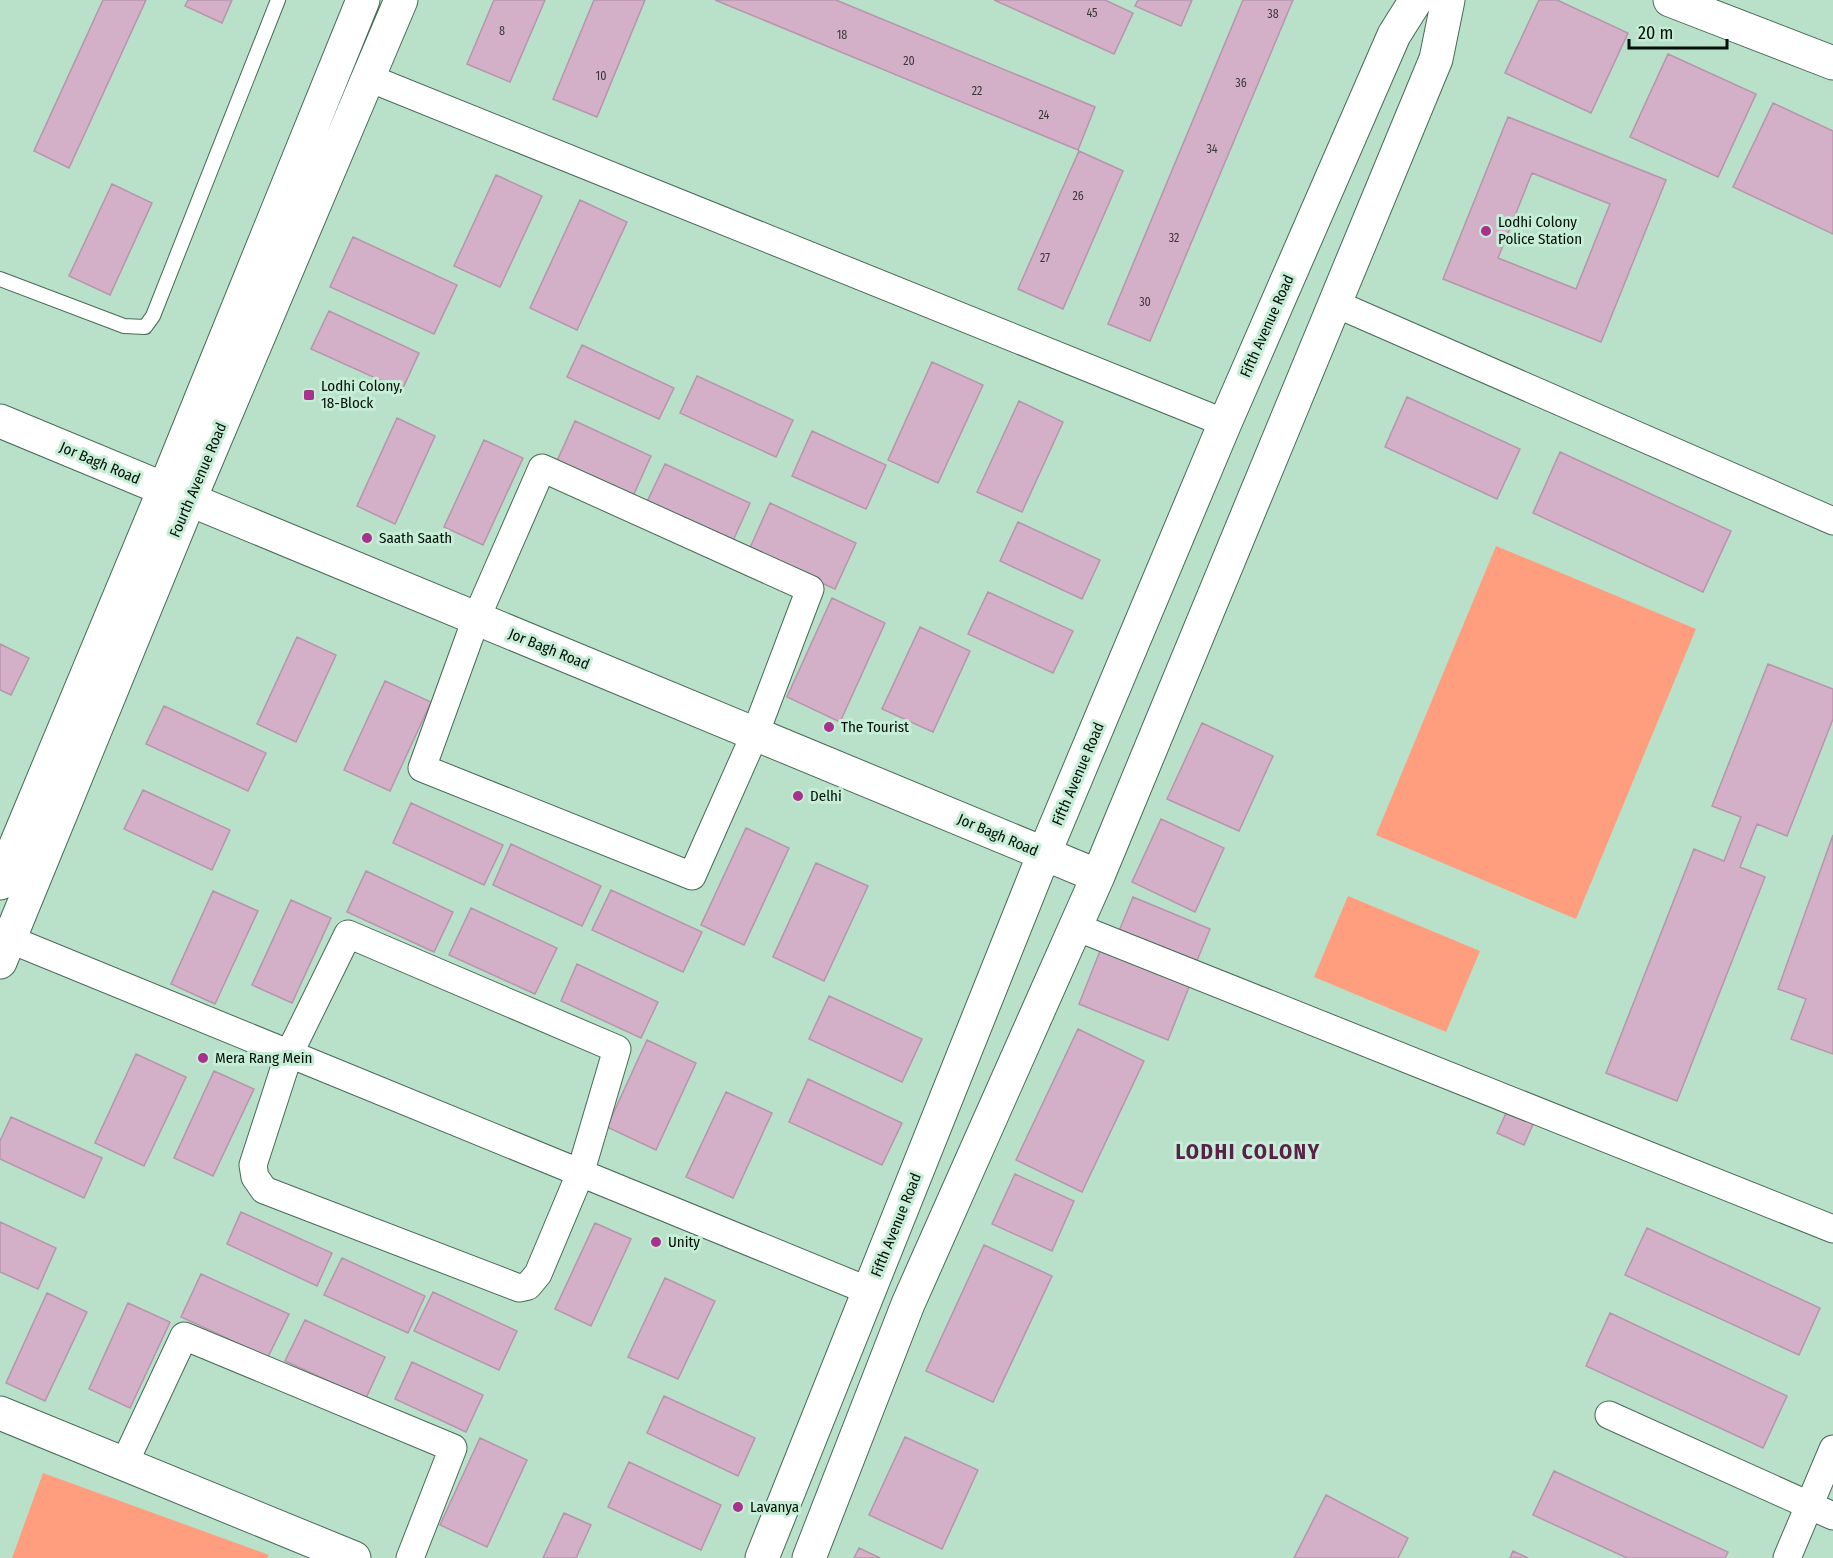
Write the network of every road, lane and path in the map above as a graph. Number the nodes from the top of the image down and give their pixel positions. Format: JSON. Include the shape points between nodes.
{"nodes":[{"id":1,"x":278,"y":0,"type":"edge"},
{"id":2,"x":363,"y":0,"type":"edge"},
{"id":3,"x":400,"y":0,"type":"edge"},
{"id":4,"x":1416,"y":0,"type":"edge"},
{"id":5,"x":1448,"y":0,"type":"edge"},
{"id":6,"x":1670,"y":0,"type":"edge"},
{"id":7,"x":1833,"y":63,"type":"edge"},
{"id":8,"x":369,"y":78,"type":"junction"},
{"id":9,"x":0,"y":279,"type":"edge"},
{"id":10,"x":1334,"y":303,"type":"junction"},
{"id":11,"x":0,"y":421,"type":"edge"},
{"id":12,"x":1225,"y":423,"type":"junction"},
{"id":13,"x":177,"y":496,"type":"junction"},
{"id":14,"x":1833,"y":521,"type":"edge"},
{"id":15,"x":476,"y":619,"type":"junction"},
{"id":16,"x":755,"y":734,"type":"junction"},
{"id":17,"x":1044,"y":854,"type":"junction"},
{"id":18,"x":1098,"y":876,"type":"junction"},
{"id":19,"x":0,"y":883,"type":"edge"},
{"id":20,"x":1076,"y":927,"type":"junction"},
{"id":21,"x":5,"y":950,"type":"edge"},
{"id":22,"x":289,"y":1054,"type":"junction"},
{"id":23,"x":580,"y":1174,"type":"junction"},
{"id":24,"x":1833,"y":1229,"type":"edge"},
{"id":25,"x":869,"y":1291,"type":"junction"},
{"id":26,"x":0,"y":1413,"type":"edge"},
{"id":27,"x":1609,"y":1415,"type":"dead end"},
{"id":28,"x":1833,"y":1449,"type":"edge"},
{"id":29,"x":124,"y":1464,"type":"junction"},
{"id":30,"x":1821,"y":1511,"type":"edge"},
{"id":31,"x":354,"y":1558,"type":"edge"},
{"id":32,"x":410,"y":1558,"type":"edge"},
{"id":33,"x":762,"y":1558,"type":"edge"},
{"id":34,"x":809,"y":1558,"type":"edge"},
{"id":35,"x":1787,"y":1558,"type":"edge"}],
"edges":[{"from":1,"to":9,"type":"lane","via":[[153,316],[145,327],[124,326]]},
{"from":2,"to":13,"type":"street","name":"Fourth Avenue Road"},
{"from":3,"to":8,"type":"street","name":"Fourth Avenue Road"},
{"from":4,"to":12,"type":"street","name":"Fifth Avenue Road","via":[[1394,35]]},
{"from":5,"to":10,"type":"street","via":[[1436,59]]},
{"from":6,"to":7,"type":"street"},
{"from":8,"to":12,"type":"street"},
{"from":8,"to":13,"type":"street","name":"Fourth Avenue Road"},
{"from":10,"to":14,"type":"street"},
{"from":10,"to":18,"type":"street"},
{"from":11,"to":13,"type":"street","name":"Jor Bagh Road"},
{"from":12,"to":17,"type":"street","name":"Fifth Avenue Road"},
{"from":13,"to":15,"type":"street","name":"Jor Bagh Road"},
{"from":13,"to":19,"type":"street","name":"Fourth Avenue Road"},
{"from":13,"to":21,"type":"street","name":"Fourth Avenue Road"},
{"from":15,"to":16,"type":"street","name":"Jor Bagh Road"},
{"from":15,"to":16,"type":"street","via":[[422,768],[692,876]]},
{"from":15,"to":16,"type":"street","via":[[542,468],[810,589]]},
{"from":16,"to":17,"type":"street","name":"Jor Bagh Road"},
{"from":17,"to":18,"type":"street","name":"Jor Bagh Road"},
{"from":17,"to":25,"type":"street","name":"Fifth Avenue Road"},
{"from":18,"to":20,"type":"street"},
{"from":20,"to":24,"type":"street"},
{"from":20,"to":34,"type":"street","via":[[908,1304]]},
{"from":21,"to":22,"type":"street"},
{"from":22,"to":23,"type":"street"},
{"from":22,"to":23,"type":"street","via":[[253,1165],[255,1177],[264,1190],[519,1288],[528,1286],[538,1274]]},
{"from":22,"to":23,"type":"street","via":[[348,934],[617,1049]]},
{"from":23,"to":25,"type":"street"},
{"from":25,"to":33,"type":"street","name":"Fifth Avenue Road"},
{"from":26,"to":29,"type":"street"},
{"from":27,"to":30,"type":"street"},
{"from":28,"to":30,"type":"street"},
{"from":29,"to":31,"type":"street"},
{"from":29,"to":32,"type":"street","via":[[184,1336],[453,1448]]},
{"from":30,"to":35,"type":"street"}]}
